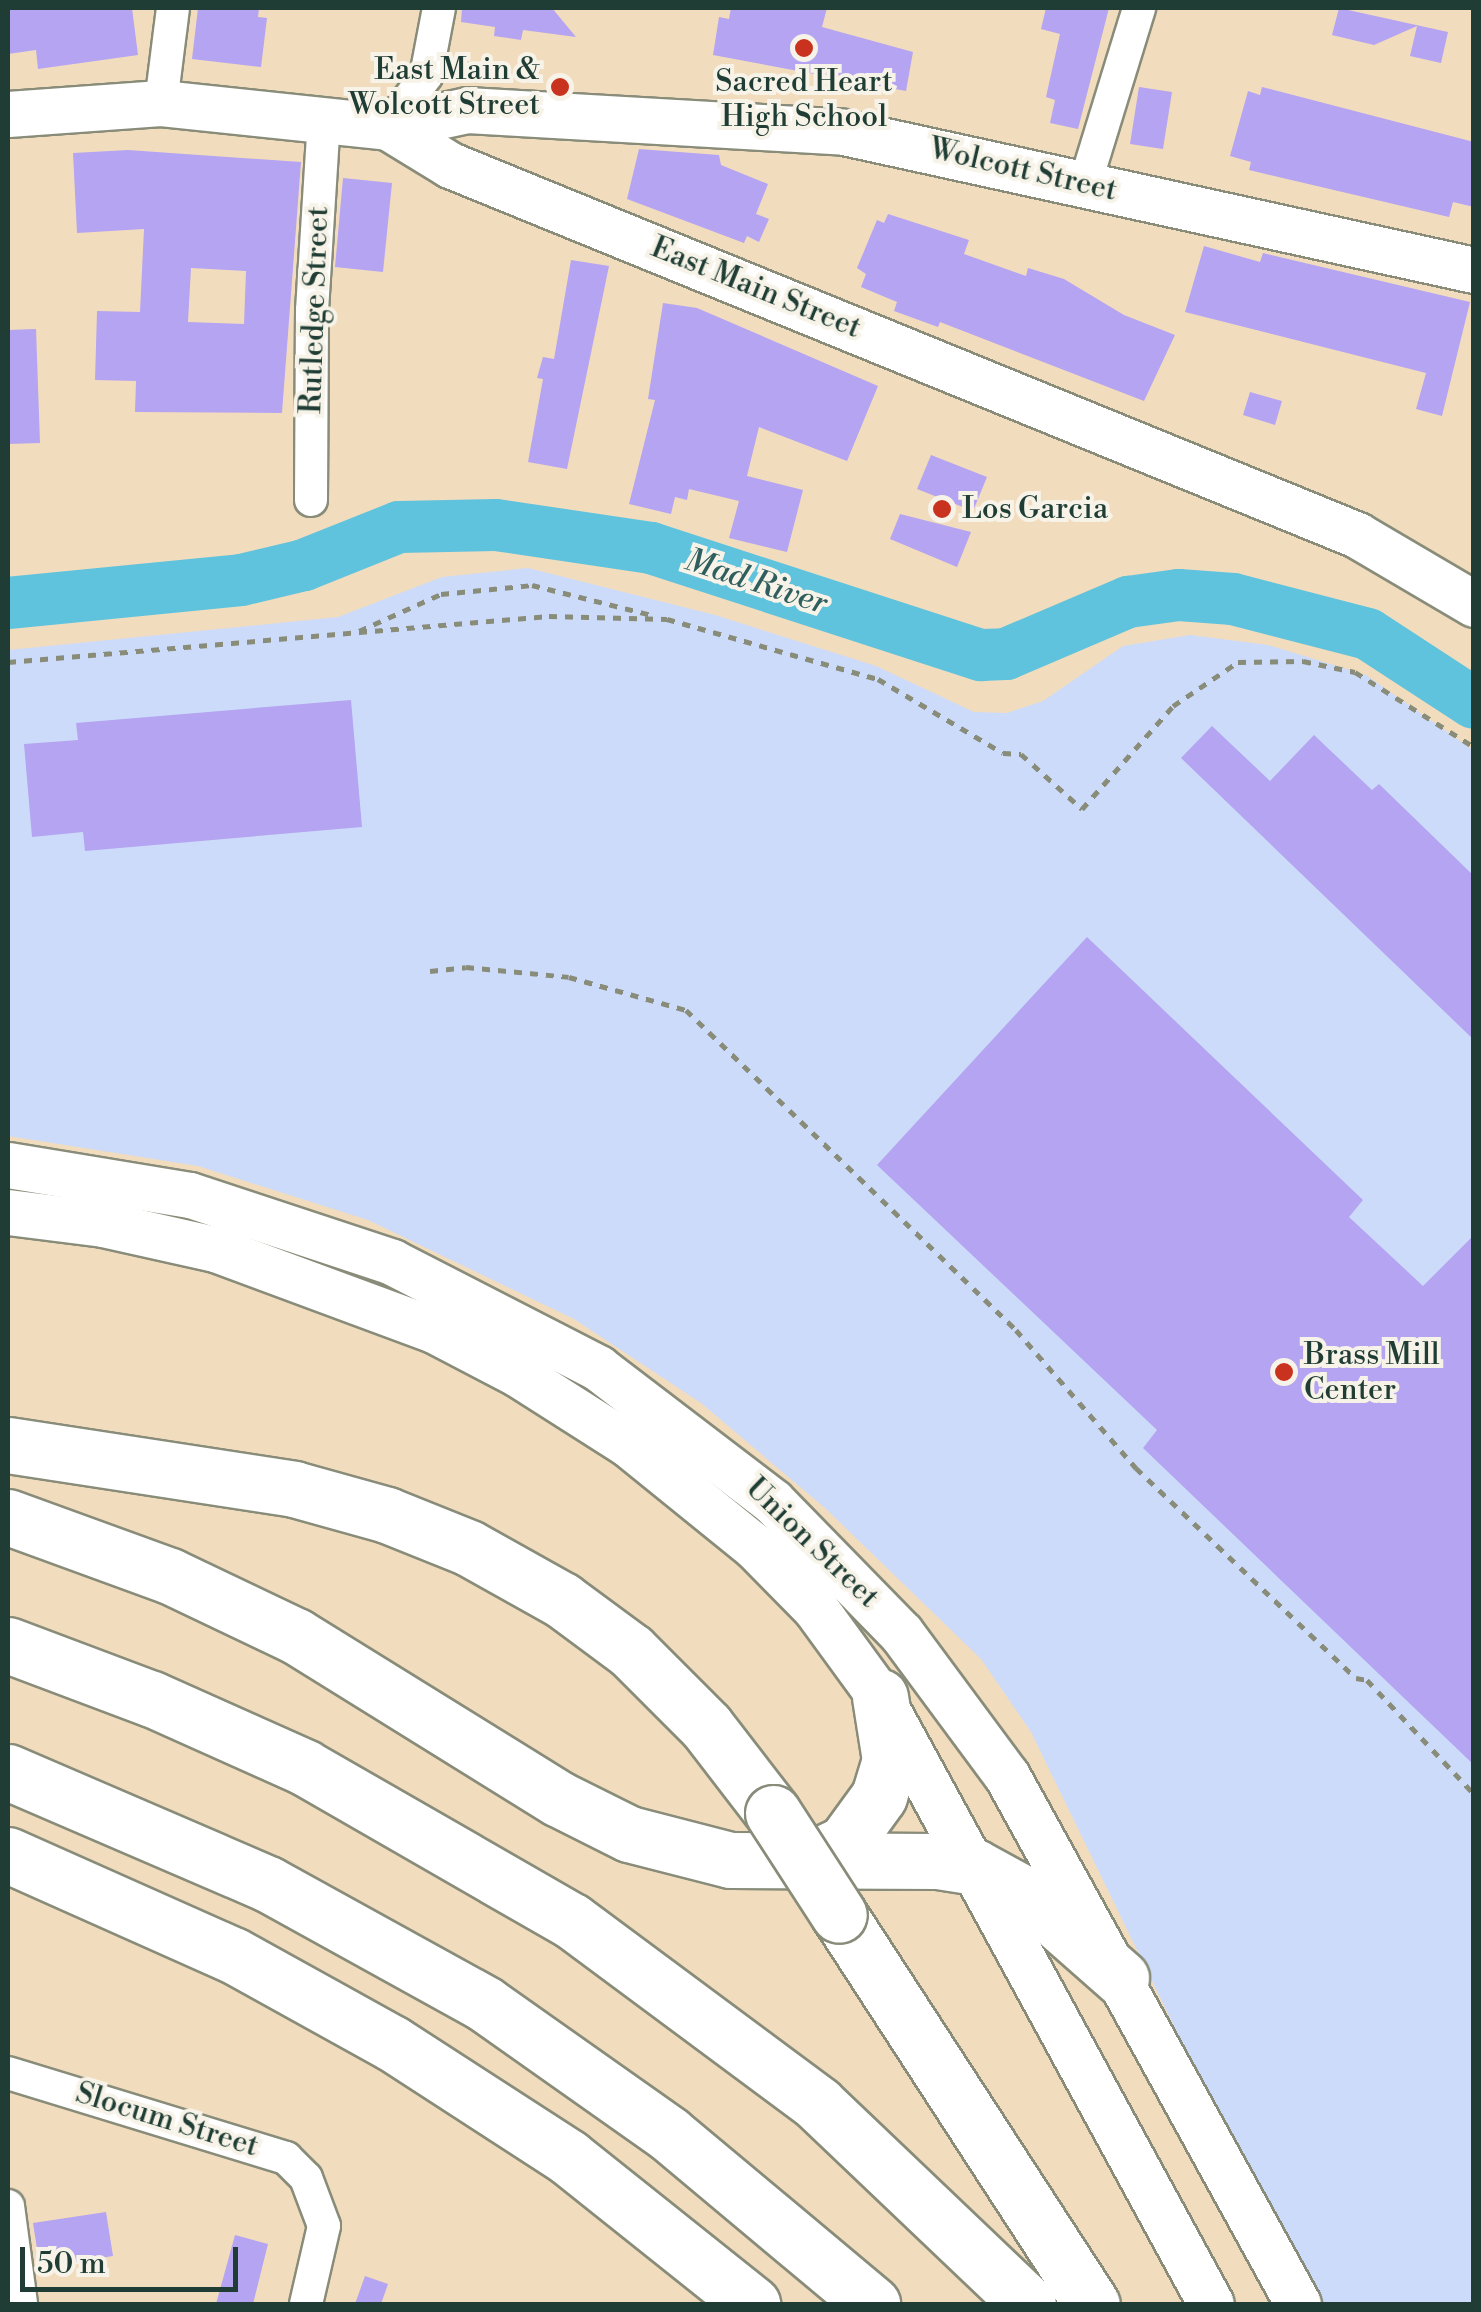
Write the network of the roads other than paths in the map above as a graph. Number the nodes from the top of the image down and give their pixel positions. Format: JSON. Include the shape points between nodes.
{"nodes":[{"id":1,"x":173,"y":8,"type":"edge"},
{"id":2,"x":440,"y":8,"type":"edge"},
{"id":3,"x":1138,"y":8,"type":"edge"},
{"id":4,"x":161,"y":104,"type":"junction"},
{"id":5,"x":8,"y":114,"type":"edge"},
{"id":6,"x":324,"y":120,"type":"junction"},
{"id":7,"x":388,"y":127,"type":"junction"},
{"id":8,"x":1085,"y":184,"type":"junction"},
{"id":9,"x":1474,"y":270,"type":"edge"},
{"id":10,"x":311,"y":500,"type":"dead end"},
{"id":11,"x":1474,"y":604,"type":"edge"},
{"id":12,"x":8,"y":1164,"type":"edge"},
{"id":13,"x":8,"y":1212,"type":"edge"},
{"id":14,"x":455,"y":1290,"type":"junction"},
{"id":15,"x":434,"y":1330,"type":"junction"},
{"id":16,"x":8,"y":1445,"type":"edge"},
{"id":17,"x":8,"y":1517,"type":"edge"},
{"id":18,"x":8,"y":1645,"type":"edge"},
{"id":19,"x":880,"y":1697,"type":"junction"},
{"id":20,"x":8,"y":1772,"type":"edge"},
{"id":21,"x":8,"y":1855,"type":"edge"},
{"id":22,"x":799,"y":1863,"type":"junction"},
{"id":23,"x":974,"y":1867,"type":"junction"},
{"id":24,"x":34,"y":1872,"type":"edge"},
{"id":25,"x":1121,"y":1978,"type":"junction"},
{"id":26,"x":8,"y":2073,"type":"edge"},
{"id":27,"x":8,"y":2206,"type":"edge"},
{"id":28,"x":21,"y":2304,"type":"edge"},
{"id":29,"x":306,"y":2304,"type":"edge"},
{"id":30,"x":752,"y":2304,"type":"edge"},
{"id":31,"x":872,"y":2304,"type":"edge"},
{"id":32,"x":1028,"y":2304,"type":"edge"},
{"id":33,"x":1092,"y":2304,"type":"edge"},
{"id":34,"x":1211,"y":2304,"type":"edge"},
{"id":35,"x":1298,"y":2304,"type":"edge"}],
"edges":[{"from":1,"to":4,"type":"street"},
{"from":2,"to":7,"type":"street","via":[[427,74]]},
{"from":3,"to":8,"type":"street"},
{"from":4,"to":5,"type":"main road","name":"East Main Street"},
{"from":4,"to":6,"type":"main road","name":"East Main Street"},
{"from":6,"to":7,"type":"main road","name":"East Main Street"},
{"from":6,"to":10,"type":"street","name":"Rutledge Street","via":[[312,310]]},
{"from":7,"to":8,"type":"main road","name":"Wolcott Street","via":[[467,110],[812,128]]},
{"from":7,"to":11,"type":"main road","name":"East Main Street","via":[[450,165],[1356,535]]},
{"from":8,"to":9,"type":"main road","name":"Wolcott Street"},
{"from":12,"to":14,"type":"main road","name":"Union Street","via":[[227,1205],[329,1236]]},
{"from":13,"to":15,"type":"main road","name":"Union Street","via":[[214,1249]]},
{"from":14,"to":15,"type":"main road"},
{"from":14,"to":25,"type":"main road","name":"Union Street","via":[[537,1332],[654,1406],[734,1467],[838,1564],[928,1665],[988,1748]]},
{"from":15,"to":19,"type":"main road","name":"Union Street","via":[[580,1412],[708,1506],[814,1608]]},
{"from":16,"to":33,"type":"highway","bridge":true,"via":[[294,1488],[387,1515],[469,1548],[562,1600],[630,1651],[706,1726],[773,1814]]},
{"from":17,"to":22,"type":"highway","via":[[170,1576],[296,1636],[608,1825],[689,1852]]},
{"from":18,"to":32,"type":"highway","via":[[272,1752],[532,1896],[769,2063],[904,2180]]},
{"from":19,"to":22,"type":"highway","via":[[890,1760],[879,1796],[846,1843]]},
{"from":19,"to":23,"type":"main road","name":"Union Street"},
{"from":20,"to":31,"type":"highway","via":[[268,1884],[485,2004],[669,2134]]},
{"from":21,"to":24,"type":"highway"},
{"from":22,"to":23,"type":"highway","via":[[938,1860]]},
{"from":23,"to":25,"type":"highway","via":[[1018,1888]]},
{"from":23,"to":34,"type":"main road","name":"Union Street"},
{"from":24,"to":30,"type":"highway","via":[[282,1980],[438,2070],[616,2192]]},
{"from":25,"to":35,"type":"main road","name":"Union Street"},
{"from":26,"to":29,"type":"street","name":"Slocum Street","via":[[286,2158],[306,2178],[324,2226]]},
{"from":27,"to":28,"type":"street"}]}
